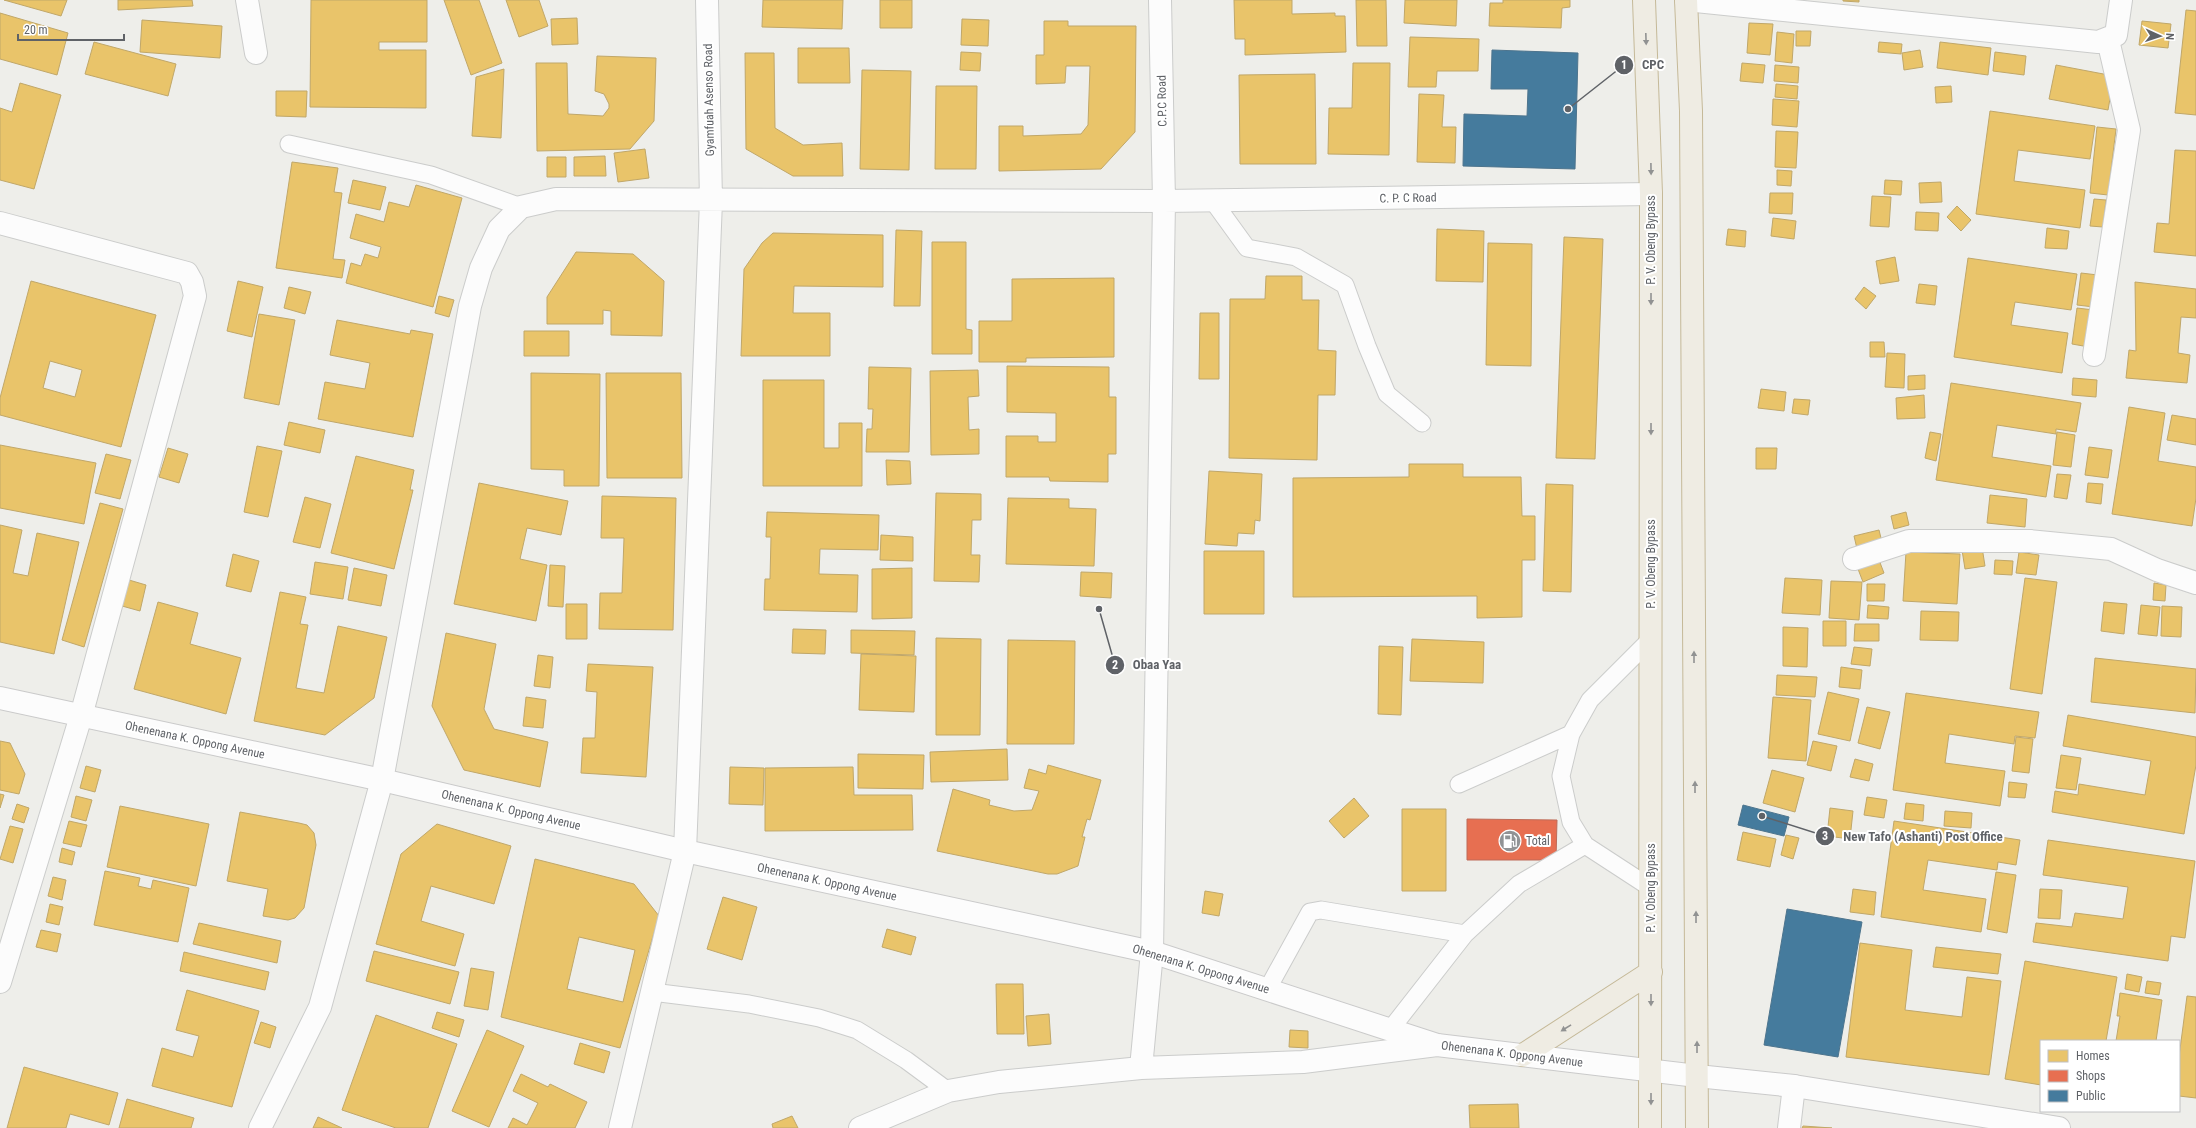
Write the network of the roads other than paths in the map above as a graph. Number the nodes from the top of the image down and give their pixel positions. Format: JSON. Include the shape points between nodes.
{"nodes":[{"id":1,"x":247,"y":0,"type":"edge"},
{"id":2,"x":707,"y":0,"type":"edge"},
{"id":3,"x":1160,"y":0,"type":"edge"},
{"id":4,"x":1644,"y":0,"type":"edge"},
{"id":5,"x":1686,"y":0,"type":"edge"},
{"id":6,"x":2121,"y":0,"type":"edge"},
{"id":7,"x":2108,"y":40,"type":"junction"},
{"id":8,"x":256,"y":53,"type":"dead end"},
{"id":9,"x":289,"y":144,"type":"dead end"},
{"id":10,"x":1651,"y":194,"type":"junction"},
{"id":11,"x":711,"y":201,"type":"junction"},
{"id":12,"x":1213,"y":201,"type":"junction"},
{"id":13,"x":1164,"y":202,"type":"junction"},
{"id":14,"x":521,"y":207,"type":"junction"},
{"id":15,"x":0,"y":223,"type":"edge"},
{"id":16,"x":2094,"y":355,"type":"dead end"},
{"id":17,"x":1422,"y":423,"type":"dead end"},
{"id":18,"x":1854,"y":559,"type":"dead end"},
{"id":19,"x":2196,"y":583,"type":"edge"},
{"id":20,"x":1651,"y":639,"type":"junction"},
{"id":21,"x":0,"y":698,"type":"edge"},
{"id":22,"x":81,"y":716,"type":"junction"},
{"id":23,"x":1571,"y":734,"type":"junction"},
{"id":24,"x":382,"y":780,"type":"junction"},
{"id":25,"x":1459,"y":784,"type":"dead end"},
{"id":26,"x":1586,"y":845,"type":"junction"},
{"id":27,"x":685,"y":851,"type":"junction"},
{"id":28,"x":1651,"y":888,"type":"junction"},
{"id":29,"x":1466,"y":934,"type":"junction"},
{"id":30,"x":1152,"y":952,"type":"junction"},
{"id":31,"x":1651,"y":972,"type":"junction"},
{"id":32,"x":0,"y":982,"type":"edge"},
{"id":33,"x":1267,"y":990,"type":"junction"},
{"id":34,"x":652,"y":992,"type":"junction"},
{"id":35,"x":1390,"y":1030,"type":"junction"},
{"id":36,"x":1437,"y":1045,"type":"junction"},
{"id":37,"x":1523,"y":1055,"type":"junction"},
{"id":38,"x":1141,"y":1068,"type":"junction"},
{"id":39,"x":1651,"y":1070,"type":"junction"},
{"id":40,"x":1697,"y":1076,"type":"junction"},
{"id":41,"x":1794,"y":1086,"type":"junction"},
{"id":42,"x":948,"y":1091,"type":"junction"},
{"id":43,"x":260,"y":1128,"type":"edge"},
{"id":44,"x":620,"y":1128,"type":"edge"},
{"id":45,"x":860,"y":1128,"type":"edge"},
{"id":46,"x":1650,"y":1128,"type":"edge"},
{"id":47,"x":1697,"y":1128,"type":"edge"},
{"id":48,"x":1789,"y":1128,"type":"edge"},
{"id":49,"x":2059,"y":1128,"type":"edge"}],
"edges":[{"from":1,"to":8,"type":"street"},
{"from":2,"to":11,"type":"street","name":"Gyamfuah Asenso Road"},
{"from":3,"to":13,"type":"street","name":"C.P.C Road"},
{"from":4,"to":10,"type":"highway","name":"P. V. Obeng Bypass","one_way":true},
{"from":5,"to":7,"type":"street","via":[[2098,42]]},
{"from":40,"to":5,"type":"highway","one_way":true,"via":[[1691,112]]},
{"from":6,"to":7,"type":"street","via":[[2116,36]]},
{"from":7,"to":16,"type":"street","via":[[2129,130]]},
{"from":9,"to":14,"type":"lane","via":[[431,176]]},
{"from":10,"to":12,"type":"street","name":"C. P. C Road"},
{"from":10,"to":20,"type":"highway","name":"P. V. Obeng Bypass","one_way":true},
{"from":11,"to":13,"type":"street","name":"C. P. C Road"},
{"from":11,"to":14,"type":"street","name":"C. P. C Road","via":[[556,199]]},
{"from":11,"to":27,"type":"street","name":"Gyamfuah Asenso Road"},
{"from":12,"to":13,"type":"street","name":"C. P. C Road"},
{"from":12,"to":17,"type":"lane","via":[[1247,248],[1296,257],[1345,285],[1387,394]]},
{"from":13,"to":30,"type":"street","name":"C.P.C Road"},
{"from":14,"to":24,"type":"street","via":[[499,229],[481,268],[470,306]]},
{"from":15,"to":22,"type":"street","via":[[187,273],[195,296]]},
{"from":18,"to":19,"type":"street","via":[[1909,540],[2030,541],[2111,549],[2157,570]]},
{"from":20,"to":23,"type":"lane","via":[[1590,700]]},
{"from":20,"to":28,"type":"highway","name":"P. V. Obeng Bypass"},
{"from":21,"to":22,"type":"street","name":"Ohenenana K. Oppong Avenue"},
{"from":22,"to":24,"type":"street","name":"Ohenenana K. Oppong Avenue"},
{"from":22,"to":32,"type":"street"},
{"from":23,"to":25,"type":"lane"},
{"from":23,"to":26,"type":"lane","via":[[1561,776],[1571,822]]},
{"from":24,"to":27,"type":"street","name":"Ohenenana K. Oppong Avenue"},
{"from":24,"to":43,"type":"street","via":[[320,1007]]},
{"from":26,"to":28,"type":"lane"},
{"from":26,"to":29,"type":"lane","via":[[1519,884]]},
{"from":27,"to":30,"type":"street","name":"Ohenenana K. Oppong Avenue"},
{"from":27,"to":34,"type":"street","name":"Gyamfuah Asenso Road"},
{"from":28,"to":31,"type":"highway","name":"P. V. Obeng Bypass"},
{"from":29,"to":33,"type":"lane","via":[[1321,910],[1310,912]]},
{"from":29,"to":35,"type":"lane"},
{"from":30,"to":33,"type":"street","name":"Ohenenana K. Oppong Avenue"},
{"from":30,"to":38,"type":"street","name":"C.P.C Road"},
{"from":31,"to":37,"type":"highway","one_way":true},
{"from":31,"to":39,"type":"highway","name":"P. V. Obeng Bypass","one_way":true},
{"from":33,"to":35,"type":"street","name":"Ohenenana K. Oppong Avenue"},
{"from":34,"to":42,"type":"lane","via":[[749,1004],[819,1018],[857,1030],[906,1060]]},
{"from":34,"to":44,"type":"street","name":"Gyamfuah Asenso Road"},
{"from":35,"to":36,"type":"street","name":"Ohenenana K. Oppong Avenue"},
{"from":36,"to":37,"type":"street","name":"Ohenenana K. Oppong Avenue"},
{"from":36,"to":38,"type":"street","via":[[1303,1062]]},
{"from":37,"to":39,"type":"street","name":"Ohenenana K. Oppong Avenue"},
{"from":38,"to":42,"type":"street","via":[[999,1082]]},
{"from":39,"to":40,"type":"street","name":"Ohenenana K. Oppong Avenue"},
{"from":39,"to":46,"type":"highway","name":"P. V. Obeng Bypass","one_way":true},
{"from":40,"to":41,"type":"street","name":"Ohenenana K. Oppong Avenue"},
{"from":40,"to":47,"type":"highway"},
{"from":41,"to":48,"type":"street"},
{"from":41,"to":49,"type":"street","name":"Ohenenana K. Oppong Avenue"},
{"from":42,"to":45,"type":"street"}]}
